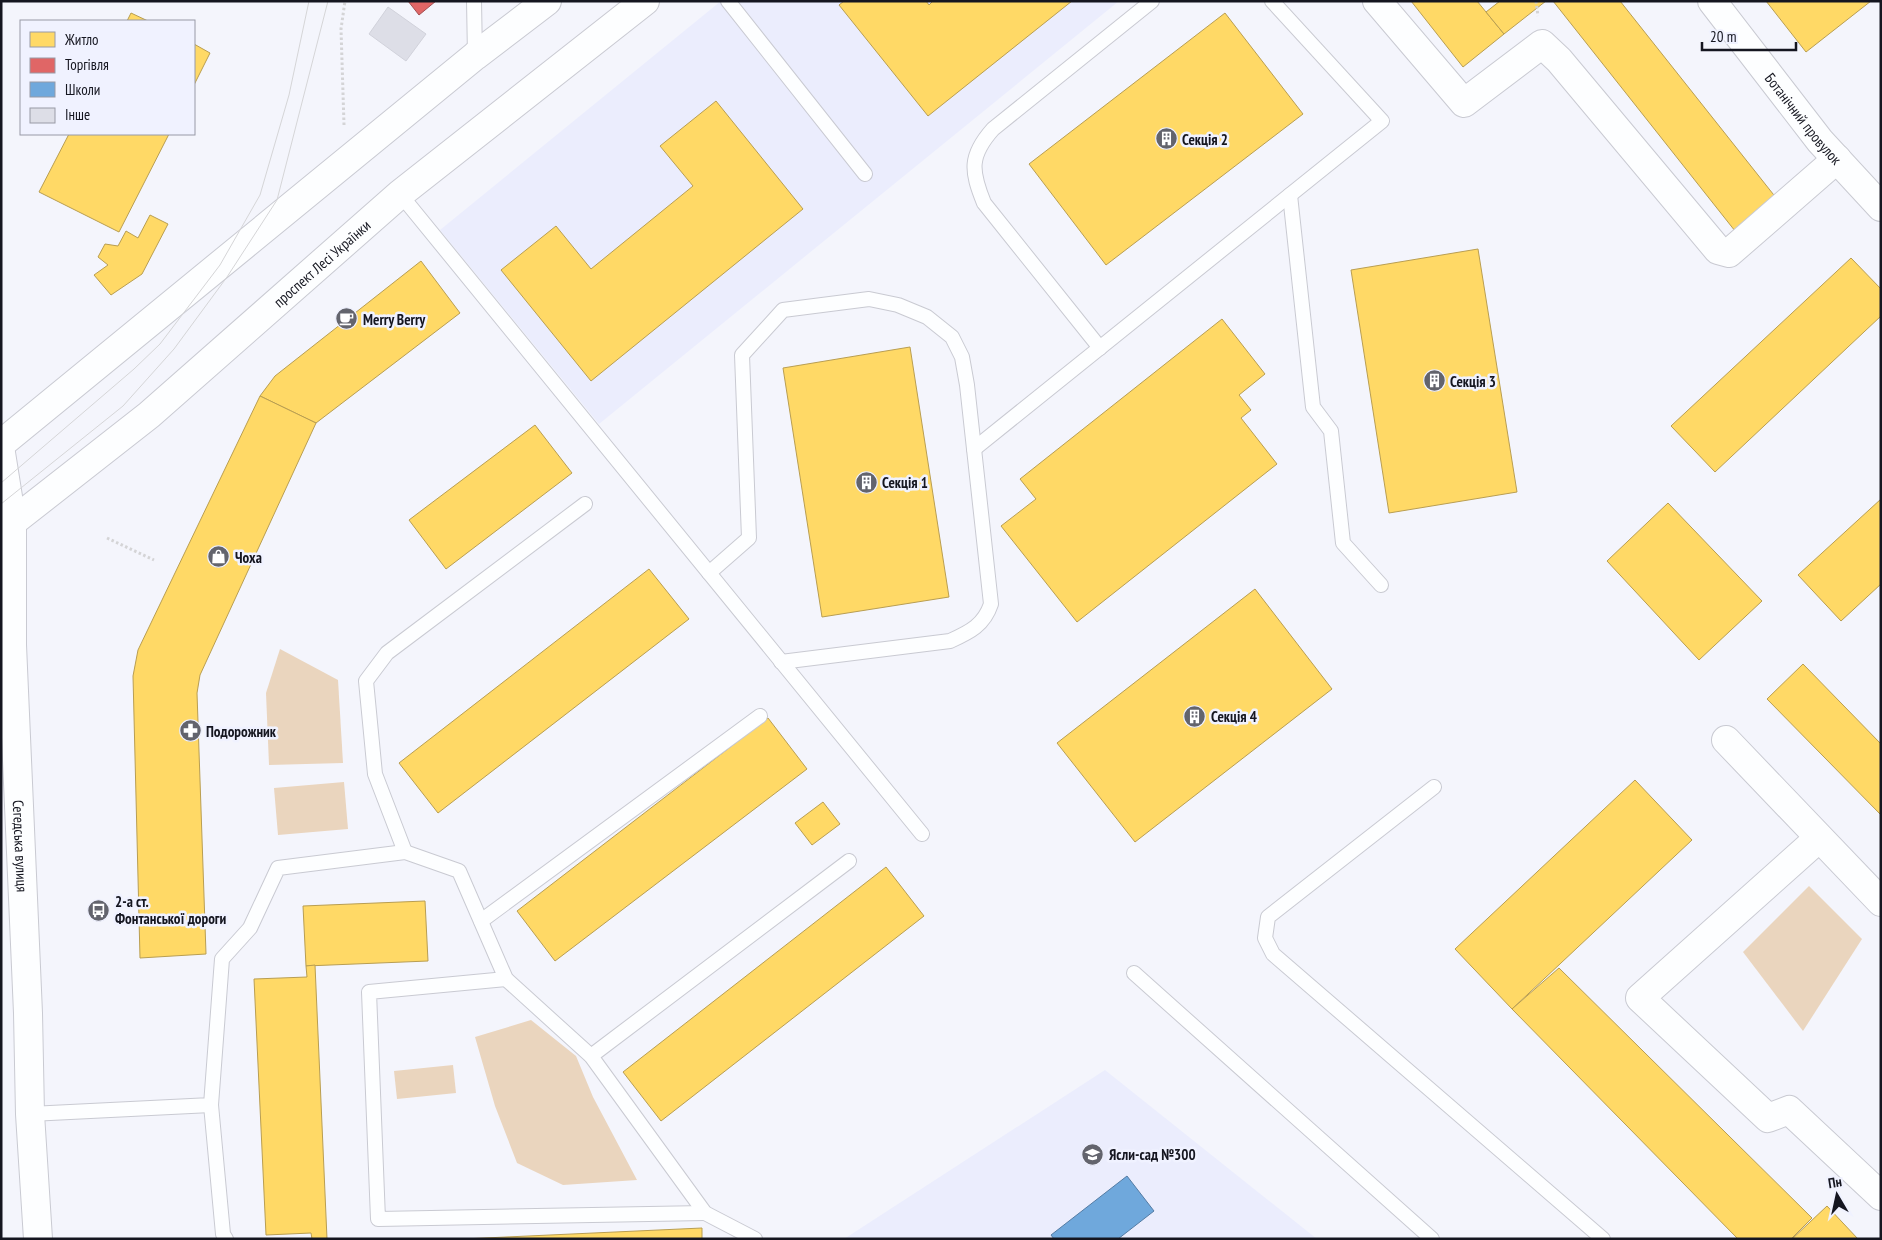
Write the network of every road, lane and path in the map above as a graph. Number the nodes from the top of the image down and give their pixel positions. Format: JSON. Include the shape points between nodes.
{"nodes":[{"id":1,"x":345,"y":1,"type":"edge"},
{"id":2,"x":474,"y":1,"type":"edge"},
{"id":3,"x":547,"y":1,"type":"edge"},
{"id":4,"x":645,"y":1,"type":"edge"},
{"id":5,"x":728,"y":1,"type":"edge"},
{"id":6,"x":1152,"y":1,"type":"edge"},
{"id":7,"x":1272,"y":1,"type":"edge"},
{"id":8,"x":1377,"y":1,"type":"edge"},
{"id":9,"x":1712,"y":1,"type":"edge"},
{"id":10,"x":475,"y":56,"type":"junction"},
{"id":11,"x":1837,"y":160,"type":"junction"},
{"id":12,"x":344,"y":163,"type":"junction"},
{"id":13,"x":866,"y":174,"type":"dead end"},
{"id":14,"x":400,"y":194,"type":"junction"},
{"id":15,"x":1290,"y":195,"type":"junction"},
{"id":16,"x":1881,"y":207,"type":"edge"},
{"id":17,"x":1100,"y":348,"type":"junction"},
{"id":18,"x":1,"y":444,"type":"edge"},
{"id":19,"x":974,"y":449,"type":"junction"},
{"id":20,"x":1,"y":454,"type":"edge"},
{"id":21,"x":585,"y":504,"type":"dead end"},
{"id":22,"x":7,"y":526,"type":"edge"},
{"id":23,"x":107,"y":538,"type":"dead end"},
{"id":24,"x":154,"y":560,"type":"dead end"},
{"id":25,"x":708,"y":573,"type":"junction"},
{"id":26,"x":1381,"y":585,"type":"dead end"},
{"id":27,"x":781,"y":662,"type":"junction"},
{"id":28,"x":760,"y":716,"type":"dead end"},
{"id":29,"x":1726,"y":740,"type":"dead end"},
{"id":30,"x":1434,"y":786,"type":"dead end"},
{"id":31,"x":922,"y":834,"type":"dead end"},
{"id":32,"x":1819,"y":838,"type":"junction"},
{"id":33,"x":405,"y":852,"type":"junction"},
{"id":34,"x":849,"y":861,"type":"dead end"},
{"id":35,"x":1881,"y":902,"type":"edge"},
{"id":36,"x":481,"y":921,"type":"junction"},
{"id":37,"x":1134,"y":973,"type":"dead end"},
{"id":38,"x":506,"y":979,"type":"junction"},
{"id":39,"x":591,"y":1056,"type":"junction"},
{"id":40,"x":211,"y":1105,"type":"junction"},
{"id":41,"x":30,"y":1114,"type":"junction"},
{"id":42,"x":1881,"y":1196,"type":"edge"},
{"id":43,"x":705,"y":1213,"type":"junction"},
{"id":44,"x":38,"y":1239,"type":"edge"},
{"id":45,"x":226,"y":1239,"type":"edge"},
{"id":46,"x":755,"y":1239,"type":"edge"},
{"id":47,"x":1432,"y":1239,"type":"edge"},
{"id":48,"x":1603,"y":1239,"type":"edge"}],
"edges":[{"from":1,"to":12,"type":"path","via":[[342,29]]},
{"from":2,"to":10,"type":"lane"},
{"from":3,"to":10,"type":"main road"},
{"from":4,"to":14,"type":"main road","name":"проспект Лесі Українки"},
{"from":5,"to":13,"type":"lane"},
{"from":6,"to":17,"type":"lane","via":[[994,129],[980,144],[974,162],[975,182],[984,203]]},
{"from":7,"to":15,"type":"lane","via":[[1382,121]]},
{"from":8,"to":11,"type":"main road","via":[[1464,103],[1542,44],[1560,60],[1718,250],[1729,253]]},
{"from":9,"to":11,"type":"main road","name":"Ботанічний провулок"},
{"from":10,"to":12,"type":"main road"},
{"from":11,"to":16,"type":"main road","name":"Ботанічний провулок"},
{"from":12,"to":18,"type":"main road"},
{"from":14,"to":22,"type":"main road","name":"проспект Лесі Українки","via":[[149,415]]},
{"from":14,"to":25,"type":"lane"},
{"from":15,"to":17,"type":"lane"},
{"from":15,"to":26,"type":"lane","via":[[1313,407],[1331,431],[1343,543]]},
{"from":17,"to":19,"type":"lane"},
{"from":19,"to":25,"type":"lane","via":[[962,357],[952,337],[927,317],[898,304],[869,299],[782,310],[742,355],[749,538]]},
{"from":19,"to":27,"type":"lane","via":[[991,604],[986,618],[972,631],[950,641]]},
{"from":20,"to":22,"type":"main road","name":"Сегедська вулиця"},
{"from":21,"to":33,"type":"lane","via":[[387,653],[366,682],[375,774]]},
{"from":22,"to":41,"type":"main road","name":"Сегедська вулиця"},
{"from":23,"to":24,"type":"path"},
{"from":25,"to":27,"type":"lane"},
{"from":27,"to":31,"type":"lane"},
{"from":28,"to":36,"type":"lane"},
{"from":29,"to":32,"type":"main road"},
{"from":30,"to":48,"type":"lane","via":[[1268,918],[1265,938],[1273,954]]},
{"from":32,"to":35,"type":"main road"},
{"from":32,"to":42,"type":"main road","via":[[1640,998],[1768,1118],[1789,1110]]},
{"from":33,"to":36,"type":"lane","via":[[459,871]]},
{"from":33,"to":40,"type":"lane","via":[[278,868],[250,928],[222,959]]},
{"from":34,"to":39,"type":"lane"},
{"from":36,"to":38,"type":"lane"},
{"from":37,"to":47,"type":"lane"},
{"from":38,"to":39,"type":"lane"},
{"from":38,"to":43,"type":"lane","via":[[369,992],[378,1219]]},
{"from":39,"to":43,"type":"lane"},
{"from":40,"to":41,"type":"lane"},
{"from":40,"to":45,"type":"lane"},
{"from":41,"to":44,"type":"main road","name":"Сегедська вулиця"},
{"from":43,"to":46,"type":"lane"}]}
